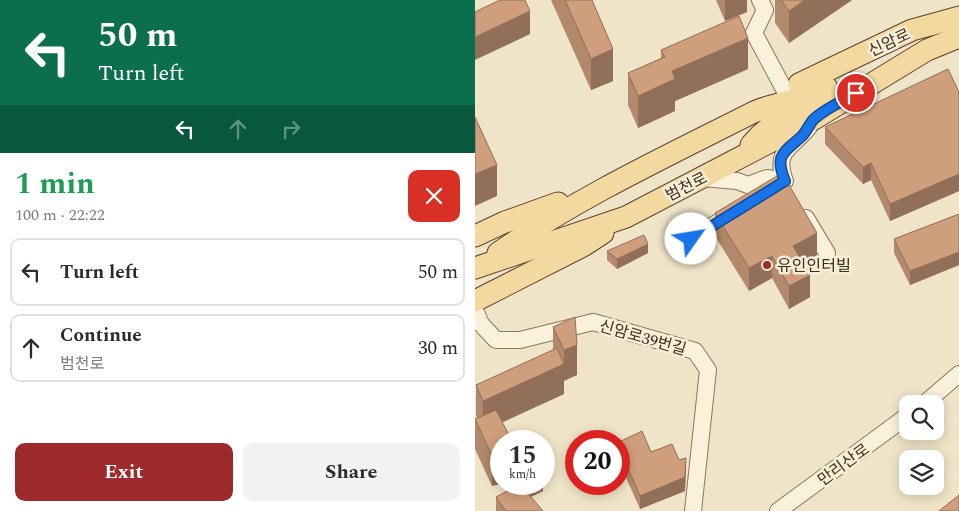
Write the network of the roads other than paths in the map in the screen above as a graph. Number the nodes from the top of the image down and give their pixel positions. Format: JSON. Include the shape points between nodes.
{"nodes":[{"id":1,"x":760,"y":0,"type":"edge"},
{"id":2,"x":959,"y":17,"type":"edge"},
{"id":3,"x":959,"y":38,"type":"edge"},
{"id":4,"x":884,"y":75,"type":"joint"},
{"id":5,"x":778,"y":98,"type":"junction"},
{"id":6,"x":815,"y":119,"type":"junction"},
{"id":7,"x":743,"y":156,"type":"junction"},
{"id":8,"x":702,"y":178,"type":"junction"},
{"id":9,"x":785,"y":181,"type":"junction"},
{"id":10,"x":607,"y":185,"type":"junction"},
{"id":11,"x":626,"y":217,"type":"junction"},
{"id":12,"x":475,"y":236,"type":"edge"},
{"id":13,"x":691,"y":239,"type":"dead end"},
{"id":14,"x":827,"y":253,"type":"dead end"},
{"id":15,"x":475,"y":300,"type":"edge"},
{"id":16,"x":475,"y":310,"type":"edge"},
{"id":17,"x":959,"y":374,"type":"edge"},
{"id":18,"x":934,"y":395,"type":"edge"},
{"id":19,"x":899,"y":422,"type":"edge"},
{"id":20,"x":693,"y":511,"type":"edge"},
{"id":21,"x":778,"y":511,"type":"edge"}],
"edges":[{"from":1,"to":5,"type":"street","via":[[765,10],[754,34]]},
{"from":2,"to":5,"type":"main road","name":"신암로","via":[[912,30]]},
{"from":3,"to":4,"type":"main road","name":"신암로","via":[[927,50]]},
{"from":4,"to":6,"type":"main road","name":"범천로"},
{"from":5,"to":7,"type":"main road","via":[[793,100],[819,87],[828,91],[823,97],[763,130]]},
{"from":5,"to":10,"type":"main road","name":"범천로"},
{"from":6,"to":7,"type":"main road","name":"범천로"},
{"from":6,"to":9,"type":"street","via":[[782,154],[780,168]]},
{"from":7,"to":8,"type":"main road","name":"범천로"},
{"from":8,"to":9,"type":"street","via":[[748,185],[767,178]]},
{"from":8,"to":11,"type":"main road","name":"범천로"},
{"from":9,"to":13,"type":"street"},
{"from":9,"to":14,"type":"street"},
{"from":10,"to":11,"type":"main road","name":"범천로","via":[[533,228],[475,268]]},
{"from":10,"to":12,"type":"main road"},
{"from":11,"to":15,"type":"main road","via":[[583,246]]},
{"from":16,"to":20,"type":"street","name":"신암로39번길","via":[[481,324],[496,340],[521,340],[593,322],[695,351],[708,370]]},
{"from":17,"to":18,"type":"street"},
{"from":19,"to":21,"type":"street","name":"만리산로"}]}
